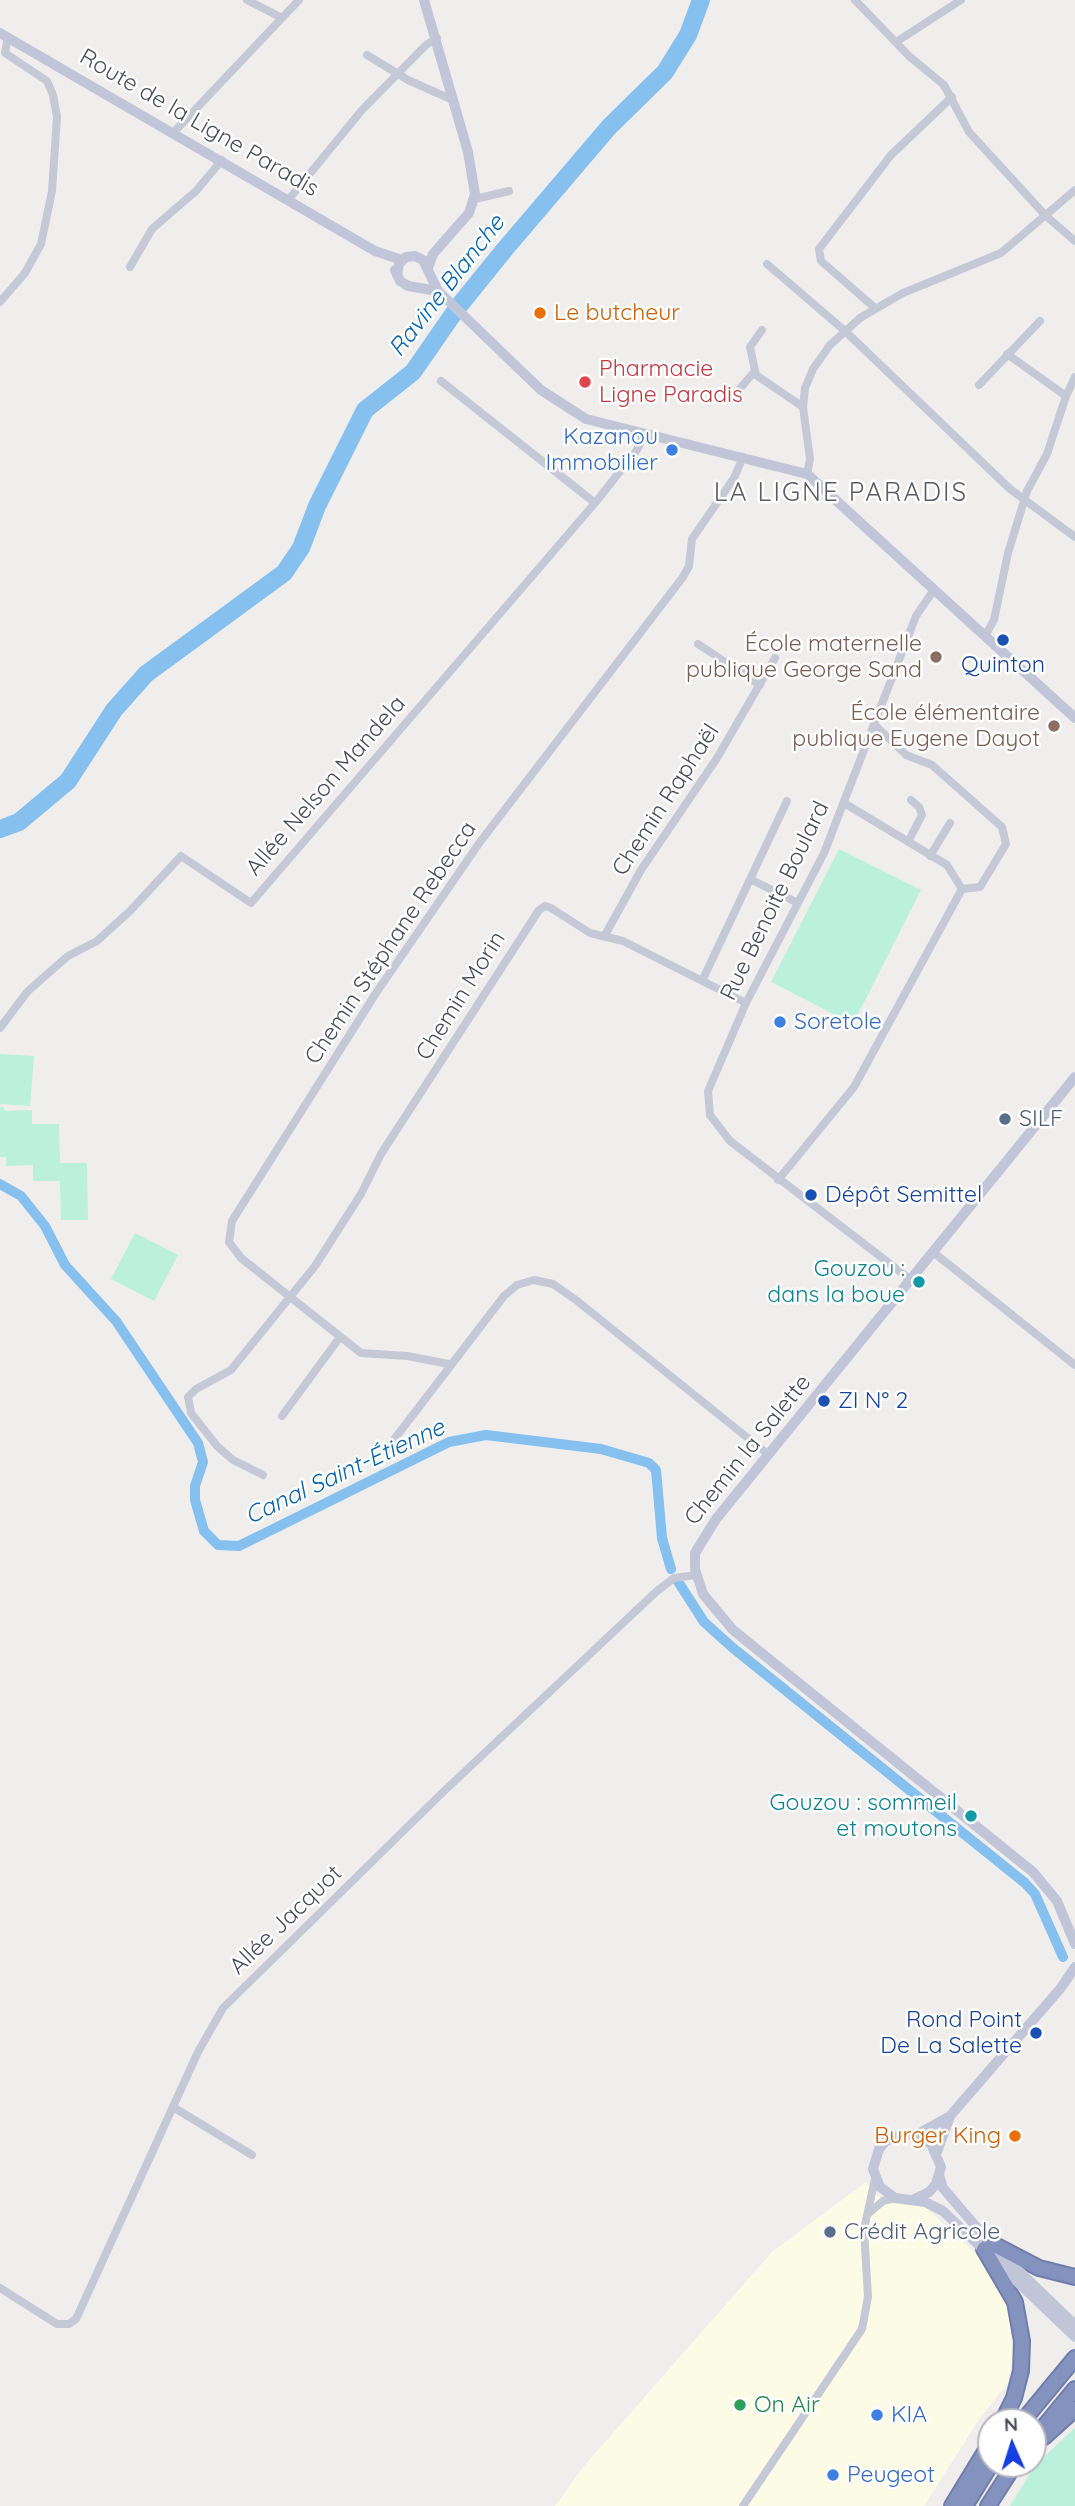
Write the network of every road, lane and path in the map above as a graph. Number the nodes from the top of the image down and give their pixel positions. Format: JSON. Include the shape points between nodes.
{"nodes":[{"id":1,"x":247,"y":0,"type":"edge"},
{"id":2,"x":299,"y":0,"type":"edge"},
{"id":3,"x":424,"y":0,"type":"edge"},
{"id":4,"x":855,"y":0,"type":"edge"},
{"id":5,"x":961,"y":0,"type":"edge"},
{"id":6,"x":282,"y":18,"type":"junction"},
{"id":7,"x":4,"y":35,"type":"edge"},
{"id":8,"x":437,"y":38,"type":"junction"},
{"id":9,"x":896,"y":42,"type":"junction"},
{"id":10,"x":367,"y":55,"type":"dead end"},
{"id":11,"x":398,"y":71,"type":"junction"},
{"id":12,"x":952,"y":97,"type":"junction"},
{"id":13,"x":453,"y":100,"type":"junction"},
{"id":14,"x":174,"y":132,"type":"junction"},
{"id":15,"x":222,"y":160,"type":"junction"},
{"id":16,"x":1075,"y":190,"type":"edge"},
{"id":17,"x":509,"y":191,"type":"dead end"},
{"id":18,"x":289,"y":199,"type":"junction"},
{"id":19,"x":475,"y":199,"type":"junction"},
{"id":20,"x":1046,"y":216,"type":"junction"},
{"id":21,"x":444,"y":240,"type":"junction"},
{"id":22,"x":1075,"y":241,"type":"edge"},
{"id":23,"x":375,"y":251,"type":"junction"},
{"id":24,"x":416,"y":256,"type":"junction"},
{"id":25,"x":402,"y":260,"type":"junction"},
{"id":26,"x":767,"y":264,"type":"dead end"},
{"id":27,"x":130,"y":267,"type":"dead end"},
{"id":28,"x":428,"y":270,"type":"junction"},
{"id":29,"x":397,"y":275,"type":"junction"},
{"id":30,"x":417,"y":286,"type":"junction"},
{"id":31,"x":438,"y":290,"type":"junction"},
{"id":32,"x":0,"y":302,"type":"edge"},
{"id":33,"x":875,"y":309,"type":"junction"},
{"id":34,"x":1040,"y":321,"type":"dead end"},
{"id":35,"x":762,"y":330,"type":"dead end"},
{"id":36,"x":845,"y":331,"type":"junction"},
{"id":37,"x":1007,"y":354,"type":"junction"},
{"id":38,"x":754,"y":372,"type":"junction"},
{"id":39,"x":1075,"y":377,"type":"edge"},
{"id":40,"x":441,"y":381,"type":"dead end"},
{"id":41,"x":979,"y":385,"type":"dead end"},
{"id":42,"x":737,"y":392,"type":"dead end"},
{"id":43,"x":1066,"y":396,"type":"junction"},
{"id":44,"x":803,"y":407,"type":"junction"},
{"id":45,"x":644,"y":435,"type":"junction"},
{"id":46,"x":743,"y":457,"type":"junction"},
{"id":47,"x":807,"y":474,"type":"junction"},
{"id":48,"x":1025,"y":499,"type":"junction"},
{"id":49,"x":595,"y":503,"type":"junction"},
{"id":50,"x":1075,"y":537,"type":"edge"},
{"id":51,"x":933,"y":591,"type":"junction"},
{"id":52,"x":985,"y":636,"type":"junction"},
{"id":53,"x":698,"y":644,"type":"dead end"},
{"id":54,"x":775,"y":658,"type":"dead end"},
{"id":55,"x":760,"y":685,"type":"junction"},
{"id":56,"x":1075,"y":719,"type":"edge"},
{"id":57,"x":875,"y":725,"type":"junction"},
{"id":58,"x":911,"y":800,"type":"dead end"},
{"id":59,"x":787,"y":801,"type":"dead end"},
{"id":60,"x":844,"y":803,"type":"junction"},
{"id":61,"x":950,"y":823,"type":"dead end"},
{"id":62,"x":908,"y":842,"type":"junction"},
{"id":63,"x":930,"y":856,"type":"junction"},
{"id":64,"x":750,"y":879,"type":"junction"},
{"id":65,"x":962,"y":889,"type":"junction"},
{"id":66,"x":798,"y":903,"type":"junction"},
{"id":67,"x":605,"y":935,"type":"junction"},
{"id":68,"x":702,"y":981,"type":"junction"},
{"id":69,"x":746,"y":1003,"type":"junction"},
{"id":70,"x":0,"y":1028,"type":"edge"},
{"id":71,"x":1075,"y":1077,"type":"edge"},
{"id":72,"x":778,"y":1180,"type":"junction"},
{"id":73,"x":933,"y":1252,"type":"junction"},
{"id":74,"x":911,"y":1280,"type":"junction"},
{"id":75,"x":292,"y":1298,"type":"junction"},
{"id":76,"x":340,"y":1337,"type":"junction"},
{"id":77,"x":449,"y":1364,"type":"junction"},
{"id":78,"x":1075,"y":1365,"type":"edge"},
{"id":79,"x":282,"y":1416,"type":"dead end"},
{"id":80,"x":386,"y":1450,"type":"dead end"},
{"id":81,"x":769,"y":1455,"type":"junction"},
{"id":82,"x":262,"y":1475,"type":"dead end"},
{"id":83,"x":696,"y":1575,"type":"junction"},
{"id":84,"x":1074,"y":1939,"type":"edge"},
{"id":85,"x":1075,"y":1967,"type":"edge"},
{"id":86,"x":1075,"y":1981,"type":"edge"},
{"id":87,"x":1075,"y":1987,"type":"edge"},
{"id":88,"x":1060,"y":1989,"type":"junction"},
{"id":89,"x":173,"y":2107,"type":"junction"},
{"id":90,"x":950,"y":2116,"type":"junction"},
{"id":91,"x":916,"y":2135,"type":"junction"},
{"id":92,"x":937,"y":2152,"type":"junction"},
{"id":93,"x":251,"y":2155,"type":"dead end"},
{"id":94,"x":939,"y":2175,"type":"junction"},
{"id":95,"x":875,"y":2179,"type":"junction"},
{"id":96,"x":895,"y":2199,"type":"junction"},
{"id":97,"x":912,"y":2200,"type":"junction"},
{"id":98,"x":867,"y":2215,"type":"junction"},
{"id":99,"x":987,"y":2246,"type":"junction"},
{"id":100,"x":1075,"y":2277,"type":"edge"},
{"id":101,"x":0,"y":2288,"type":"edge"},
{"id":102,"x":1032,"y":2290,"type":"junction"},
{"id":103,"x":1075,"y":2325,"type":"edge"},
{"id":104,"x":1075,"y":2337,"type":"edge"},
{"id":105,"x":1075,"y":2358,"type":"edge"},
{"id":106,"x":1075,"y":2389,"type":"edge"},
{"id":107,"x":1008,"y":2408,"type":"edge"},
{"id":108,"x":1034,"y":2408,"type":"edge"},
{"id":109,"x":1075,"y":2409,"type":"edge"},
{"id":110,"x":1047,"y":2423,"type":"edge"},
{"id":111,"x":1047,"y":2435,"type":"edge"},
{"id":112,"x":977,"y":2465,"type":"edge"},
{"id":113,"x":982,"y":2478,"type":"edge"},
{"id":114,"x":1006,"y":2478,"type":"edge"},
{"id":115,"x":743,"y":2506,"type":"edge"},
{"id":116,"x":952,"y":2506,"type":"edge"},
{"id":117,"x":965,"y":2506,"type":"edge"},
{"id":118,"x":988,"y":2506,"type":"edge"}],
"edges":[{"from":1,"to":6,"type":"street"},
{"from":2,"to":6,"type":"street"},
{"from":3,"to":8,"type":"street"},
{"from":4,"to":9,"type":"street"},
{"from":5,"to":9,"type":"street"},
{"from":6,"to":14,"type":"street"},
{"from":7,"to":14,"type":"street","name":"Route de la Ligne Paradis"},
{"from":7,"to":32,"type":"street","via":[[7,56],[42,76],[51,87],[57,117],[52,191],[41,244],[25,273]]},
{"from":8,"to":11,"type":"street"},
{"from":8,"to":13,"type":"street"},
{"from":9,"to":12,"type":"street"},
{"from":10,"to":11,"type":"street"},
{"from":11,"to":13,"type":"street"},
{"from":11,"to":18,"type":"street"},
{"from":12,"to":20,"type":"street","via":[[968,132]]},
{"from":12,"to":33,"type":"street","via":[[891,155],[819,249],[821,261]]},
{"from":13,"to":19,"type":"street"},
{"from":14,"to":15,"type":"street","name":"Route de la Ligne Paradis"},
{"from":15,"to":18,"type":"street","name":"Route de la Ligne Paradis"},
{"from":15,"to":27,"type":"street","via":[[196,191],[152,229]]},
{"from":16,"to":20,"type":"street"},
{"from":17,"to":19,"type":"street"},
{"from":18,"to":23,"type":"street","name":"Route de la Ligne Paradis"},
{"from":19,"to":21,"type":"street","via":[[465,219]]},
{"from":20,"to":22,"type":"street"},
{"from":20,"to":33,"type":"street","via":[[990,260],[903,293]]},
{"from":21,"to":24,"type":"street"},
{"from":21,"to":28,"type":"street"},
{"from":23,"to":25,"type":"street","name":"Route de la Ligne Paradis"},
{"from":23,"to":29,"type":"street","name":"Route de la Ligne Paradis"},
{"from":24,"to":25,"type":"street"},
{"from":24,"to":28,"type":"street"},
{"from":25,"to":29,"type":"street"},
{"from":26,"to":36,"type":"street"},
{"from":28,"to":30,"type":"street","via":[[425,281]]},
{"from":28,"to":31,"type":"street"},
{"from":29,"to":30,"type":"street","via":[[404,284]]},
{"from":30,"to":31,"type":"street"},
{"from":31,"to":45,"type":"street","via":[[541,390],[567,409],[608,427]]},
{"from":33,"to":36,"type":"street"},
{"from":34,"to":37,"type":"street"},
{"from":35,"to":38,"type":"street","via":[[750,347]]},
{"from":36,"to":44,"type":"street","via":[[814,369]]},
{"from":36,"to":48,"type":"street"},
{"from":37,"to":41,"type":"street"},
{"from":37,"to":43,"type":"street"},
{"from":38,"to":42,"type":"street"},
{"from":38,"to":44,"type":"street"},
{"from":39,"to":43,"type":"street"},
{"from":40,"to":49,"type":"street"},
{"from":43,"to":48,"type":"street"},
{"from":44,"to":47,"type":"street","via":[[810,459]]},
{"from":45,"to":46,"type":"street"},
{"from":45,"to":49,"type":"street","name":"Allée Nelson Mandela"},
{"from":46,"to":47,"type":"street"},
{"from":46,"to":75,"type":"street","name":"Chemin Stéphane Rebecca","via":[[692,539],[689,566],[682,577],[480,842],[376,993],[232,1222],[229,1240],[234,1251]]},
{"from":47,"to":51,"type":"street"},
{"from":48,"to":50,"type":"street"},
{"from":48,"to":52,"type":"street","via":[[994,620]]},
{"from":49,"to":70,"type":"street","name":"Allée Nelson Mandela","via":[[251,903],[180,856],[97,941],[68,956],[28,991]]},
{"from":51,"to":52,"type":"street"},
{"from":51,"to":57,"type":"street","name":"Rue Benoite Boulard","via":[[916,616]]},
{"from":52,"to":56,"type":"street"},
{"from":53,"to":55,"type":"street"},
{"from":54,"to":55,"type":"street","name":"Chemin Raphaël"},
{"from":55,"to":67,"type":"street","name":"Chemin Raphaël","via":[[641,870]]},
{"from":57,"to":60,"type":"street","name":"Rue Benoite Boulard"},
{"from":57,"to":65,"type":"street","via":[[906,755],[932,765],[1002,827],[1006,844],[981,887]]},
{"from":58,"to":62,"type":"street","via":[[922,815]]},
{"from":59,"to":64,"type":"street"},
{"from":60,"to":62,"type":"street"},
{"from":60,"to":66,"type":"street","name":"Rue Benoite Boulard"},
{"from":61,"to":63,"type":"street"},
{"from":62,"to":63,"type":"street"},
{"from":63,"to":65,"type":"street","via":[[947,865]]},
{"from":64,"to":66,"type":"street"},
{"from":64,"to":68,"type":"street"},
{"from":65,"to":72,"type":"street","via":[[854,1087]]},
{"from":66,"to":69,"type":"street","name":"Rue Benoite Boulard"},
{"from":67,"to":68,"type":"street","name":"Chemin Morin"},
{"from":67,"to":75,"type":"street","name":"Chemin Morin","via":[[590,933],[551,908],[538,909],[381,1154],[339,1231]]},
{"from":68,"to":69,"type":"street","name":"Chemin Morin"},
{"from":69,"to":72,"type":"street","name":"Rue Benoite Boulard","via":[[708,1091],[710,1115],[730,1141]]},
{"from":71,"to":73,"type":"street","name":"Chemin la Salette"},
{"from":72,"to":74,"type":"street"},
{"from":73,"to":74,"type":"street","name":"Chemin la Salette"},
{"from":73,"to":78,"type":"street"},
{"from":74,"to":81,"type":"street","name":"Chemin la Salette"},
{"from":75,"to":76,"type":"street","name":"Chemin Stéphane Rebecca"},
{"from":75,"to":82,"type":"street","via":[[231,1370],[196,1389],[187,1402],[217,1446]]},
{"from":76,"to":77,"type":"street","name":"Chemin Stéphane Rebecca","via":[[365,1355]]},
{"from":76,"to":79,"type":"street"},
{"from":77,"to":80,"type":"street"},
{"from":77,"to":81,"type":"street","via":[[516,1284],[534,1280],[553,1284]]},
{"from":81,"to":83,"type":"street","name":"Chemin la Salette","via":[[703,1536],[695,1553]]},
{"from":83,"to":84,"type":"street","via":[[703,1594],[733,1630],[1032,1872],[1056,1901]]},
{"from":83,"to":89,"type":"street","name":"Allée Jacquot","via":[[674,1578],[657,1591],[223,2008]]},
{"from":85,"to":88,"type":"street"},
{"from":86,"to":88,"type":"street"},
{"from":87,"to":88,"type":"street"},
{"from":88,"to":90,"type":"street"},
{"from":89,"to":93,"type":"street"},
{"from":89,"to":101,"type":"street","name":"Allée Jacquot","via":[[76,2319],[69,2325],[57,2324]]},
{"from":90,"to":91,"type":"street"},
{"from":90,"to":92,"type":"street"},
{"from":91,"to":92,"type":"street"},
{"from":91,"to":95,"type":"street","via":[[895,2136],[879,2149]]},
{"from":92,"to":94,"type":"street"},
{"from":94,"to":97,"type":"street","via":[[929,2192]]},
{"from":94,"to":99,"type":"street","via":[[943,2188]]},
{"from":95,"to":96,"type":"street"},
{"from":95,"to":98,"type":"street"},
{"from":96,"to":97,"type":"street"},
{"from":96,"to":98,"type":"street","via":[[876,2205]]},
{"from":97,"to":99,"type":"street","via":[[943,2211]]},
{"from":98,"to":115,"type":"street","via":[[869,2297],[862,2329]]},
{"from":99,"to":100,"type":"highway"},
{"from":99,"to":102,"type":"street"},
{"from":99,"to":107,"type":"highway","via":[[1015,2302],[1022,2341],[1017,2385]]},
{"from":102,"to":103,"type":"street"},
{"from":102,"to":104,"type":"street"},
{"from":105,"to":108,"type":"highway"},
{"from":106,"to":110,"type":"highway"},
{"from":109,"to":111,"type":"highway"},
{"from":112,"to":116,"type":"highway"},
{"from":113,"to":117,"type":"highway"},
{"from":114,"to":118,"type":"highway"}]}
